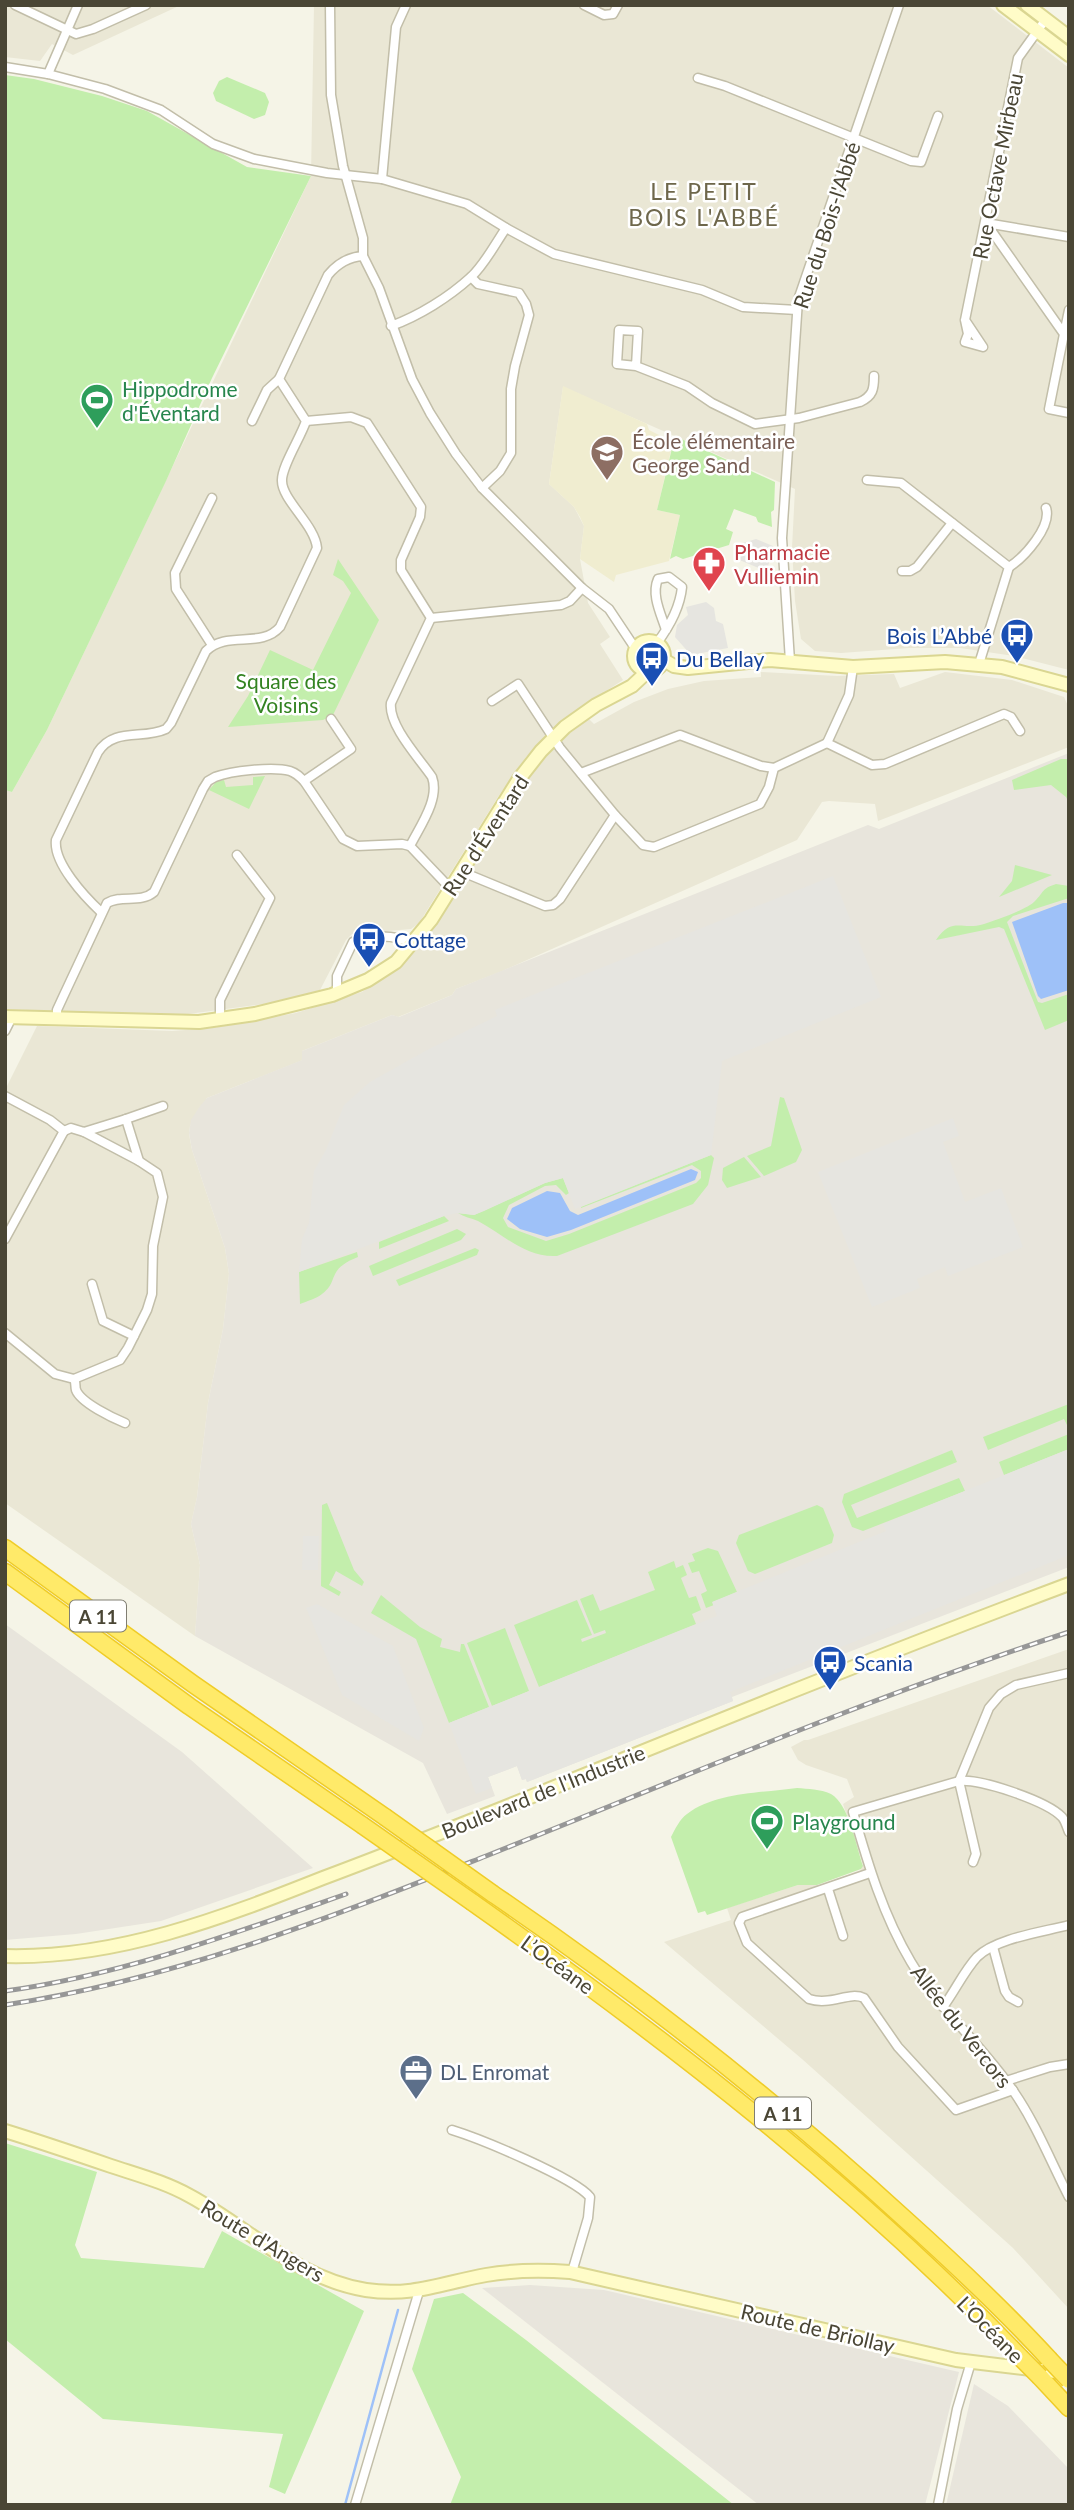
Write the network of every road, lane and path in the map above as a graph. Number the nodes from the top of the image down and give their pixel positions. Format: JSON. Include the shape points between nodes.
{"nodes":[{"id":1,"x":15,"y":5,"type":"edge"},
{"id":2,"x":78,"y":5,"type":"edge"},
{"id":3,"x":146,"y":5,"type":"edge"},
{"id":4,"x":330,"y":5,"type":"edge"},
{"id":5,"x":406,"y":5,"type":"edge"},
{"id":6,"x":584,"y":5,"type":"edge"},
{"id":7,"x":618,"y":5,"type":"edge"},
{"id":8,"x":899,"y":5,"type":"edge"},
{"id":9,"x":1003,"y":5,"type":"edge"},
{"id":10,"x":1027,"y":5,"type":"edge"},
{"id":11,"x":1046,"y":19,"type":"junction"},
{"id":12,"x":67,"y":31,"type":"junction"},
{"id":13,"x":1037,"y":32,"type":"junction"},
{"id":14,"x":1069,"y":37,"type":"edge"},
{"id":15,"x":1067,"y":50,"type":"edge"},
{"id":16,"x":5,"y":67,"type":"edge"},
{"id":17,"x":48,"y":74,"type":"junction"},
{"id":18,"x":698,"y":78,"type":"dead end"},
{"id":19,"x":938,"y":116,"type":"dead end"},
{"id":20,"x":854,"y":136,"type":"junction"},
{"id":21,"x":346,"y":175,"type":"junction"},
{"id":22,"x":382,"y":179,"type":"junction"},
{"id":23,"x":986,"y":223,"type":"junction"},
{"id":24,"x":506,"y":228,"type":"junction"},
{"id":25,"x":1069,"y":237,"type":"edge"},
{"id":26,"x":363,"y":256,"type":"junction"},
{"id":27,"x":471,"y":277,"type":"junction"},
{"id":28,"x":797,"y":310,"type":"junction"},
{"id":29,"x":1069,"y":310,"type":"edge"},
{"id":30,"x":965,"y":320,"type":"dead end"},
{"id":31,"x":391,"y":326,"type":"junction"},
{"id":32,"x":1063,"y":334,"type":"junction"},
{"id":33,"x":636,"y":366,"type":"junction"},
{"id":34,"x":874,"y":376,"type":"dead end"},
{"id":35,"x":279,"y":379,"type":"junction"},
{"id":36,"x":1069,"y":412,"type":"edge"},
{"id":37,"x":790,"y":419,"type":"junction"},
{"id":38,"x":252,"y":421,"type":"dead end"},
{"id":39,"x":306,"y":421,"type":"junction"},
{"id":40,"x":867,"y":480,"type":"dead end"},
{"id":41,"x":482,"y":488,"type":"junction"},
{"id":42,"x":212,"y":499,"type":"dead end"},
{"id":43,"x":1046,"y":508,"type":"dead end"},
{"id":44,"x":952,"y":523,"type":"junction"},
{"id":45,"x":1009,"y":567,"type":"junction"},
{"id":46,"x":902,"y":571,"type":"dead end"},
{"id":47,"x":582,"y":587,"type":"junction"},
{"id":48,"x":431,"y":618,"type":"junction"},
{"id":49,"x":666,"y":629,"type":"junction"},
{"id":50,"x":657,"y":643,"type":"junction"},
{"id":51,"x":212,"y":645,"type":"junction"},
{"id":52,"x":635,"y":648,"type":"junction"},
{"id":53,"x":664,"y":660,"type":"junction"},
{"id":54,"x":790,"y":662,"type":"junction"},
{"id":55,"x":979,"y":664,"type":"junction"},
{"id":56,"x":853,"y":667,"type":"junction"},
{"id":57,"x":641,"y":674,"type":"junction"},
{"id":58,"x":1069,"y":685,"type":"edge"},
{"id":59,"x":492,"y":701,"type":"dead end"},
{"id":60,"x":331,"y":719,"type":"dead end"},
{"id":61,"x":1020,"y":731,"type":"dead end"},
{"id":62,"x":554,"y":738,"type":"junction"},
{"id":63,"x":827,"y":743,"type":"junction"},
{"id":64,"x":774,"y":768,"type":"junction"},
{"id":65,"x":581,"y":773,"type":"junction"},
{"id":66,"x":304,"y":781,"type":"junction"},
{"id":67,"x":615,"y":815,"type":"junction"},
{"id":68,"x":410,"y":846,"type":"junction"},
{"id":69,"x":237,"y":855,"type":"dead end"},
{"id":70,"x":460,"y":872,"type":"junction"},
{"id":71,"x":450,"y":888,"type":"junction"},
{"id":72,"x":102,"y":912,"type":"junction"},
{"id":73,"x":411,"y":943,"type":"junction"},
{"id":74,"x":337,"y":993,"type":"junction"},
{"id":75,"x":9,"y":1017,"type":"edge"},
{"id":76,"x":57,"y":1018,"type":"junction"},
{"id":77,"x":220,"y":1019,"type":"junction"},
{"id":78,"x":5,"y":1031,"type":"edge"},
{"id":79,"x":5,"y":1097,"type":"edge"},
{"id":80,"x":163,"y":1106,"type":"dead end"},
{"id":81,"x":127,"y":1119,"type":"junction"},
{"id":82,"x":64,"y":1130,"type":"junction"},
{"id":83,"x":84,"y":1132,"type":"junction"},
{"id":84,"x":139,"y":1161,"type":"junction"},
{"id":85,"x":8,"y":1228,"type":"edge"},
{"id":86,"x":5,"y":1239,"type":"edge"},
{"id":87,"x":92,"y":1284,"type":"dead end"},
{"id":88,"x":5,"y":1333,"type":"edge"},
{"id":89,"x":134,"y":1336,"type":"junction"},
{"id":90,"x":75,"y":1379,"type":"junction"},
{"id":91,"x":125,"y":1423,"type":"dead end"},
{"id":92,"x":5,"y":1548,"type":"edge"},
{"id":93,"x":5,"y":1572,"type":"edge"},
{"id":94,"x":1069,"y":1584,"type":"edge"},
{"id":95,"x":1069,"y":1673,"type":"edge"},
{"id":96,"x":959,"y":1781,"type":"junction"},
{"id":97,"x":1066,"y":1816,"type":"edge"},
{"id":98,"x":1069,"y":1832,"type":"edge"},
{"id":99,"x":974,"y":1862,"type":"dead end"},
{"id":100,"x":870,"y":1873,"type":"junction"},
{"id":101,"x":828,"y":1889,"type":"junction"},
{"id":102,"x":1069,"y":1926,"type":"edge"},
{"id":103,"x":843,"y":1936,"type":"dead end"},
{"id":104,"x":993,"y":1947,"type":"junction"},
{"id":105,"x":5,"y":1956,"type":"edge"},
{"id":106,"x":1018,"y":2002,"type":"dead end"},
{"id":107,"x":943,"y":2007,"type":"junction"},
{"id":108,"x":1069,"y":2064,"type":"edge"},
{"id":109,"x":1006,"y":2081,"type":"junction"},
{"id":110,"x":1013,"y":2090,"type":"junction"},
{"id":111,"x":452,"y":2130,"type":"dead end"},
{"id":112,"x":5,"y":2131,"type":"edge"},
{"id":113,"x":1069,"y":2197,"type":"edge"},
{"id":114,"x":571,"y":2272,"type":"junction"},
{"id":115,"x":419,"y":2291,"type":"junction"},
{"id":116,"x":971,"y":2362,"type":"junction"},
{"id":117,"x":1069,"y":2374,"type":"edge"},
{"id":118,"x":1069,"y":2380,"type":"edge"},
{"id":119,"x":1069,"y":2408,"type":"edge"},
{"id":120,"x":355,"y":2505,"type":"edge"},
{"id":121,"x":938,"y":2505,"type":"edge"}],
"edges":[{"from":1,"to":12,"type":"street"},
{"from":2,"to":12,"type":"street"},
{"from":3,"to":12,"type":"street","via":[[93,29],[76,34]]},
{"from":4,"to":21,"type":"street","via":[[331,95]]},
{"from":5,"to":22,"type":"street","via":[[396,27]]},
{"from":6,"to":7,"type":"street","via":[[604,15],[613,14]]},
{"from":8,"to":20,"type":"street","name":"Rue du Bois-l'Abbé"},
{"from":9,"to":13,"type":"street"},
{"from":10,"to":11,"type":"street"},
{"from":11,"to":13,"type":"street","name":"Rue Octave Mirbeau"},
{"from":11,"to":14,"type":"street"},
{"from":12,"to":17,"type":"street"},
{"from":13,"to":15,"type":"street"},
{"from":13,"to":23,"type":"street","name":"Rue Octave Mirbeau","via":[[1018,58]]},
{"from":16,"to":17,"type":"street"},
{"from":17,"to":21,"type":"street","via":[[161,110],[213,144],[244,156]]},
{"from":18,"to":20,"type":"street"},
{"from":19,"to":20,"type":"street","via":[[920,162]]},
{"from":20,"to":28,"type":"street","name":"Rue du Bois-l'Abbé"},
{"from":21,"to":22,"type":"street"},
{"from":21,"to":26,"type":"street","via":[[363,238]]},
{"from":22,"to":24,"type":"street","via":[[467,204]]},
{"from":23,"to":25,"type":"street"},
{"from":23,"to":30,"type":"street","name":"Rue Octave Mirbeau"},
{"from":23,"to":32,"type":"street"},
{"from":24,"to":27,"type":"street"},
{"from":24,"to":28,"type":"street","via":[[554,254],[702,290],[743,307]]},
{"from":26,"to":31,"type":"street"},
{"from":26,"to":35,"type":"street","via":[[341,262],[328,275]]},
{"from":27,"to":31,"type":"street"},
{"from":27,"to":41,"type":"street","via":[[478,284],[519,293],[529,315],[511,389],[511,453]]},
{"from":28,"to":37,"type":"street","name":"Rue du Bois-l'Abbé"},
{"from":29,"to":32,"type":"street"},
{"from":31,"to":41,"type":"street","via":[[429,412]]},
{"from":32,"to":36,"type":"street","via":[[1049,409]]},
{"from":33,"to":33,"type":"street","via":[[617,364],[620,330],[638,331]]},
{"from":33,"to":37,"type":"street","via":[[687,386],[749,422],[761,425]]},
{"from":34,"to":37,"type":"street","via":[[874,389],[865,400]]},
{"from":35,"to":38,"type":"street","via":[[267,390]]},
{"from":35,"to":39,"type":"street"},
{"from":37,"to":54,"type":"street","name":"Rue du Bois-l'Abbé","via":[[782,538]]},
{"from":39,"to":48,"type":"street","via":[[351,417],[367,423],[419,501],[420,517],[401,570]]},
{"from":39,"to":51,"type":"street","via":[[282,481],[313,535],[315,555],[275,633]]},
{"from":40,"to":44,"type":"street","via":[[901,483]]},
{"from":41,"to":47,"type":"street"},
{"from":42,"to":51,"type":"street","via":[[174,581]]},
{"from":43,"to":45,"type":"street","via":[[1046,526]]},
{"from":44,"to":45,"type":"street"},
{"from":44,"to":46,"type":"street","via":[[917,567]]},
{"from":45,"to":55,"type":"street"},
{"from":47,"to":48,"type":"street","via":[[561,605]]},
{"from":47,"to":52,"type":"street","via":[[609,609]]},
{"from":48,"to":68,"type":"street","via":[[390,709],[393,721],[435,784],[433,799]]},
{"from":49,"to":49,"type":"street","via":[[682,587],[669,577],[659,579],[655,587]]},
{"from":49,"to":50,"type":"street"},
{"from":50,"to":52,"type":"street","via":[[645,641]]},
{"from":50,"to":53,"type":"street","via":[[663,648]]},
{"from":51,"to":72,"type":"street","via":[[166,729],[117,736],[102,745],[56,840],[57,856]]},
{"from":52,"to":57,"type":"street"},
{"from":53,"to":54,"type":"street","via":[[688,668]]},
{"from":53,"to":57,"type":"street","via":[[656,670]]},
{"from":54,"to":56,"type":"street"},
{"from":55,"to":56,"type":"street","via":[[912,662]]},
{"from":55,"to":58,"type":"street"},
{"from":56,"to":63,"type":"street","via":[[849,695]]},
{"from":57,"to":62,"type":"street","name":"Rue d'Éventard","via":[[632,686],[596,705]]},
{"from":59,"to":62,"type":"street","via":[[518,684]]},
{"from":60,"to":66,"type":"street","via":[[351,749]]},
{"from":61,"to":63,"type":"street","via":[[1004,714],[872,765]]},
{"from":62,"to":65,"type":"street"},
{"from":62,"to":70,"type":"street","name":"Rue d'Éventard","via":[[519,779]]},
{"from":63,"to":64,"type":"street"},
{"from":64,"to":65,"type":"street","via":[[680,735]]},
{"from":64,"to":67,"type":"street","via":[[760,804],[654,847],[643,845]]},
{"from":65,"to":67,"type":"street"},
{"from":66,"to":68,"type":"street","via":[[351,845]]},
{"from":66,"to":72,"type":"street","via":[[280,769],[223,774],[208,781],[154,892],[142,898],[113,900]]},
{"from":67,"to":70,"type":"street","via":[[553,905],[545,906]]},
{"from":68,"to":71,"type":"street"},
{"from":69,"to":77,"type":"street","via":[[270,898],[220,1000]]},
{"from":70,"to":71,"type":"street","name":"Rue d'Éventard"},
{"from":71,"to":73,"type":"street","name":"Rue d'Éventard"},
{"from":72,"to":76,"type":"street"},
{"from":73,"to":74,"type":"street","name":"Rue d'Éventard","via":[[396,962]]},
{"from":73,"to":74,"type":"street","via":[[391,937],[353,942],[337,976]]},
{"from":74,"to":77,"type":"street","name":"Rue d'Éventard"},
{"from":75,"to":76,"type":"street","name":"Rue d'Éventard"},
{"from":75,"to":78,"type":"street"},
{"from":76,"to":77,"type":"street","name":"Rue d'Éventard","via":[[180,1023]]},
{"from":79,"to":82,"type":"street"},
{"from":80,"to":81,"type":"street"},
{"from":81,"to":83,"type":"street"},
{"from":81,"to":84,"type":"street"},
{"from":82,"to":83,"type":"street"},
{"from":82,"to":85,"type":"street"},
{"from":83,"to":84,"type":"street"},
{"from":84,"to":89,"type":"street","via":[[157,1173],[163,1197],[152,1253],[152,1294]]},
{"from":85,"to":86,"type":"street"},
{"from":87,"to":89,"type":"street","via":[[103,1321]]},
{"from":88,"to":90,"type":"street","via":[[55,1374]]},
{"from":89,"to":90,"type":"street","via":[[120,1360]]},
{"from":90,"to":91,"type":"street","via":[[83,1399]]},
{"from":92,"to":118,"type":"highway","name":"L’Océane","number":"A 11","bridge":true,"via":[[629,1991],[708,2052],[949,2258]]},
{"from":93,"to":119,"type":"highway","name":"L’Océane","number":"A 11","bridge":true,"via":[[628,2015],[877,2218]]},
{"from":94,"to":105,"type":"street","name":"Boulevard de l'Industrie","via":[[212,1920],[109,1947]]},
{"from":95,"to":96,"type":"street","via":[[1016,1685],[996,1698]]},
{"from":96,"to":97,"type":"street","via":[[984,1783]]},
{"from":96,"to":99,"type":"street"},
{"from":96,"to":100,"type":"street","name":"Allée du Vercors","via":[[853,1812]]},
{"from":97,"to":98,"type":"street"},
{"from":100,"to":101,"type":"street"},
{"from":100,"to":107,"type":"street","name":"Allée du Vercors","via":[[911,1962]]},
{"from":101,"to":103,"type":"street"},
{"from":101,"to":110,"type":"street","via":[[742,1917],[739,1923],[744,1938],[809,1999],[864,1998],[898,2047],[956,2110]]},
{"from":102,"to":104,"type":"street"},
{"from":104,"to":106,"type":"street","via":[[1005,1992]]},
{"from":104,"to":107,"type":"street","via":[[976,1958]]},
{"from":107,"to":109,"type":"street","name":"Allée du Vercors"},
{"from":108,"to":109,"type":"street"},
{"from":109,"to":110,"type":"street","name":"Allée du Vercors"},
{"from":110,"to":113,"type":"street","name":"Allée du Vercors"},
{"from":111,"to":114,"type":"street","via":[[583,2188],[590,2197],[588,2218]]},
{"from":112,"to":115,"type":"street","name":"Route d'Angers","via":[[179,2190],[271,2250],[331,2281],[384,2292]]},
{"from":114,"to":115,"type":"street","name":"Route d'Angers","via":[[504,2272]]},
{"from":114,"to":116,"type":"street","name":"Route de Briollay"},
{"from":115,"to":120,"type":"street"},
{"from":116,"to":117,"type":"street","name":"Route de Briollay"},
{"from":116,"to":121,"type":"street"}]}
